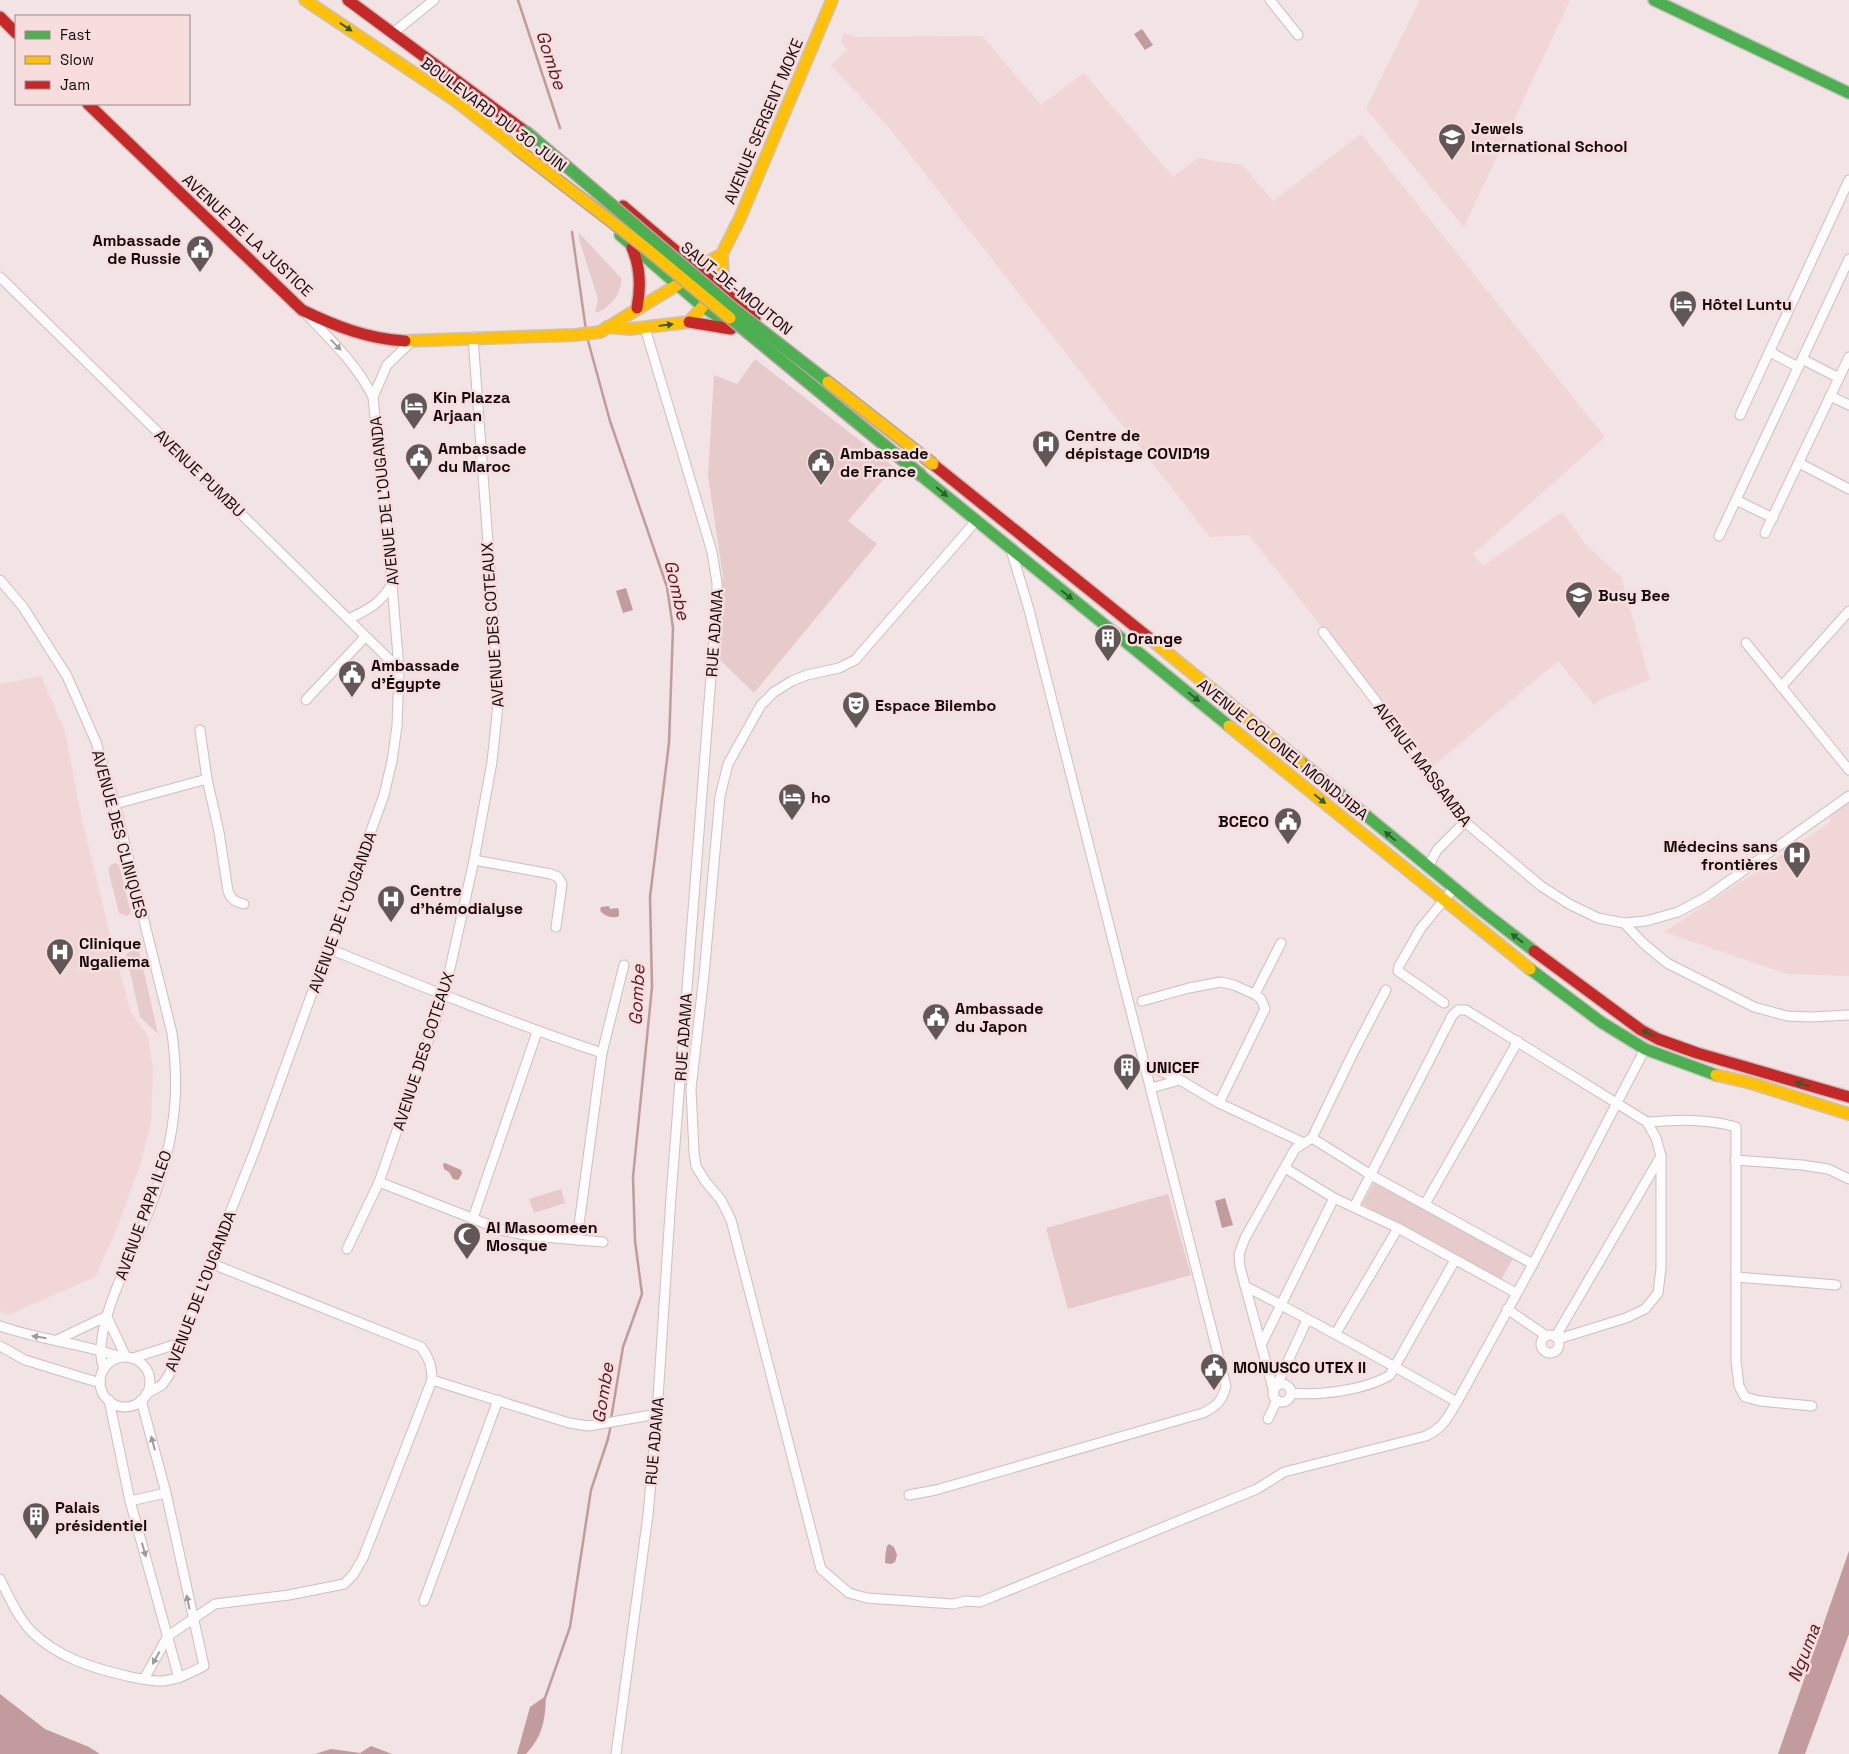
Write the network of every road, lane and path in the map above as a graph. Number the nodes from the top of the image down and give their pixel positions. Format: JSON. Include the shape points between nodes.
{"nodes":[{"id":1,"x":305,"y":0,"type":"edge"},
{"id":2,"x":348,"y":0,"type":"edge"},
{"id":3,"x":434,"y":0,"type":"edge"},
{"id":4,"x":832,"y":0,"type":"edge"},
{"id":5,"x":1270,"y":0,"type":"edge"},
{"id":6,"x":1654,"y":0,"type":"edge"},
{"id":7,"x":0,"y":16,"type":"edge"},
{"id":8,"x":15,"y":31,"type":"edge"},
{"id":9,"x":393,"y":33,"type":"junction"},
{"id":10,"x":1298,"y":35,"type":"dead end"},
{"id":11,"x":1849,"y":93,"type":"edge"},
{"id":12,"x":89,"y":105,"type":"edge"},
{"id":13,"x":525,"y":131,"type":"junction"},
{"id":14,"x":516,"y":148,"type":"junction"},
{"id":15,"x":1849,"y":180,"type":"edge"},
{"id":16,"x":631,"y":245,"type":"junction"},
{"id":17,"x":676,"y":249,"type":"junction"},
{"id":18,"x":722,"y":254,"type":"junction"},
{"id":19,"x":1849,"y":259,"type":"edge"},
{"id":20,"x":698,"y":268,"type":"junction"},
{"id":21,"x":659,"y":269,"type":"junction"},
{"id":22,"x":0,"y":277,"type":"edge"},
{"id":23,"x":677,"y":285,"type":"junction"},
{"id":24,"x":720,"y":287,"type":"junction"},
{"id":25,"x":738,"y":303,"type":"junction"},
{"id":26,"x":702,"y":306,"type":"junction"},
{"id":27,"x":637,"y":308,"type":"junction"},
{"id":28,"x":302,"y":310,"type":"junction"},
{"id":29,"x":724,"y":321,"type":"junction"},
{"id":30,"x":689,"y":322,"type":"junction"},
{"id":31,"x":645,"y":328,"type":"junction"},
{"id":32,"x":604,"y":330,"type":"junction"},
{"id":33,"x":739,"y":331,"type":"junction"},
{"id":34,"x":473,"y":337,"type":"junction"},
{"id":35,"x":412,"y":341,"type":"junction"},
{"id":36,"x":1770,"y":352,"type":"junction"},
{"id":37,"x":1849,"y":357,"type":"edge"},
{"id":38,"x":1800,"y":363,"type":"junction"},
{"id":39,"x":1839,"y":378,"type":"junction"},
{"id":40,"x":1830,"y":396,"type":"junction"},
{"id":41,"x":373,"y":397,"type":"junction"},
{"id":42,"x":1849,"y":405,"type":"edge"},
{"id":43,"x":1740,"y":415,"type":"dead end"},
{"id":44,"x":1799,"y":463,"type":"junction"},
{"id":45,"x":933,"y":464,"type":"junction"},
{"id":46,"x":922,"y":476,"type":"junction"},
{"id":47,"x":1849,"y":488,"type":"edge"},
{"id":48,"x":1736,"y":500,"type":"junction"},
{"id":49,"x":1772,"y":518,"type":"junction"},
{"id":50,"x":976,"y":521,"type":"junction"},
{"id":51,"x":1765,"y":533,"type":"dead end"},
{"id":52,"x":1022,"y":536,"type":"junction"},
{"id":53,"x":1719,"y":536,"type":"dead end"},
{"id":54,"x":1011,"y":549,"type":"junction"},
{"id":55,"x":0,"y":580,"type":"edge"},
{"id":56,"x":392,"y":584,"type":"junction"},
{"id":57,"x":1849,"y":611,"type":"edge"},
{"id":58,"x":349,"y":619,"type":"junction"},
{"id":59,"x":1323,"y":632,"type":"dead end"},
{"id":60,"x":365,"y":637,"type":"junction"},
{"id":61,"x":1746,"y":643,"type":"dead end"},
{"id":62,"x":399,"y":669,"type":"junction"},
{"id":63,"x":1781,"y":687,"type":"junction"},
{"id":64,"x":306,"y":700,"type":"dead end"},
{"id":65,"x":200,"y":730,"type":"dead end"},
{"id":66,"x":1849,"y":770,"type":"edge"},
{"id":67,"x":207,"y":779,"type":"junction"},
{"id":68,"x":1849,"y":796,"type":"edge"},
{"id":69,"x":1348,"y":801,"type":"junction"},
{"id":70,"x":115,"y":804,"type":"junction"},
{"id":71,"x":1338,"y":814,"type":"junction"},
{"id":72,"x":1465,"y":822,"type":"junction"},
{"id":73,"x":474,"y":860,"type":"junction"},
{"id":74,"x":1428,"y":867,"type":"junction"},
{"id":75,"x":1454,"y":888,"type":"junction"},
{"id":76,"x":1444,"y":901,"type":"junction"},
{"id":77,"x":244,"y":904,"type":"dead end"},
{"id":78,"x":1624,"y":922,"type":"junction"},
{"id":79,"x":556,"y":927,"type":"dead end"},
{"id":80,"x":147,"y":935,"type":"joint"},
{"id":81,"x":1282,"y":943,"type":"dead end"},
{"id":82,"x":327,"y":948,"type":"junction"},
{"id":83,"x":624,"y":965,"type":"dead end"},
{"id":84,"x":1386,"y":990,"type":"dead end"},
{"id":85,"x":1255,"y":994,"type":"junction"},
{"id":86,"x":444,"y":996,"type":"junction"},
{"id":87,"x":1142,"y":1001,"type":"dead end"},
{"id":88,"x":1444,"y":1003,"type":"dead end"},
{"id":89,"x":1849,"y":1015,"type":"edge"},
{"id":90,"x":538,"y":1032,"type":"junction"},
{"id":91,"x":1518,"y":1041,"type":"junction"},
{"id":92,"x":1645,"y":1049,"type":"junction"},
{"id":93,"x":602,"y":1053,"type":"junction"},
{"id":94,"x":1158,"y":1070,"type":"dead end"},
{"id":95,"x":1180,"y":1080,"type":"junction"},
{"id":96,"x":1151,"y":1088,"type":"junction"},
{"id":97,"x":1849,"y":1097,"type":"edge"},
{"id":98,"x":1219,"y":1103,"type":"junction"},
{"id":99,"x":1616,"y":1104,"type":"junction"},
{"id":100,"x":1849,"y":1114,"type":"edge"},
{"id":101,"x":1648,"y":1122,"type":"junction"},
{"id":102,"x":1308,"y":1140,"type":"junction"},
{"id":103,"x":1661,"y":1156,"type":"junction"},
{"id":104,"x":1736,"y":1160,"type":"junction"},
{"id":105,"x":1285,"y":1168,"type":"junction"},
{"id":106,"x":1371,"y":1174,"type":"junction"},
{"id":107,"x":1849,"y":1179,"type":"edge"},
{"id":108,"x":378,"y":1182,"type":"junction"},
{"id":109,"x":1334,"y":1198,"type":"junction"},
{"id":110,"x":1425,"y":1204,"type":"junction"},
{"id":111,"x":1354,"y":1207,"type":"junction"},
{"id":112,"x":473,"y":1218,"type":"junction"},
{"id":113,"x":1398,"y":1228,"type":"junction"},
{"id":114,"x":577,"y":1240,"type":"junction"},
{"id":115,"x":603,"y":1242,"type":"dead end"},
{"id":116,"x":347,"y":1250,"type":"dead end"},
{"id":117,"x":1455,"y":1260,"type":"junction"},
{"id":118,"x":210,"y":1264,"type":"junction"},
{"id":119,"x":1533,"y":1264,"type":"junction"},
{"id":120,"x":1736,"y":1277,"type":"junction"},
{"id":121,"x":1836,"y":1285,"type":"dead end"},
{"id":122,"x":1244,"y":1286,"type":"junction"},
{"id":123,"x":1516,"y":1293,"type":"junction"},
{"id":124,"x":1281,"y":1305,"type":"junction"},
{"id":125,"x":1508,"y":1309,"type":"junction"},
{"id":126,"x":107,"y":1316,"type":"junction"},
{"id":127,"x":1307,"y":1320,"type":"junction"},
{"id":128,"x":0,"y":1326,"type":"edge"},
{"id":129,"x":1336,"y":1333,"type":"junction"},
{"id":130,"x":1545,"y":1335,"type":"junction"},
{"id":131,"x":1557,"y":1338,"type":"junction"},
{"id":132,"x":57,"y":1340,"type":"junction"},
{"id":133,"x":180,"y":1343,"type":"junction"},
{"id":134,"x":1261,"y":1345,"type":"junction"},
{"id":135,"x":0,"y":1346,"type":"edge"},
{"id":136,"x":100,"y":1350,"type":"junction"},
{"id":137,"x":126,"y":1357,"type":"junction"},
{"id":138,"x":1395,"y":1366,"type":"junction"},
{"id":139,"x":104,"y":1369,"type":"junction"},
{"id":140,"x":432,"y":1380,"type":"junction"},
{"id":141,"x":100,"y":1383,"type":"junction"},
{"id":142,"x":1276,"y":1393,"type":"junction"},
{"id":143,"x":1291,"y":1393,"type":"junction"},
{"id":144,"x":144,"y":1397,"type":"junction"},
{"id":145,"x":109,"y":1400,"type":"junction"},
{"id":146,"x":498,"y":1400,"type":"junction"},
{"id":147,"x":1457,"y":1402,"type":"junction"},
{"id":148,"x":1812,"y":1406,"type":"dead end"},
{"id":149,"x":657,"y":1414,"type":"junction"},
{"id":150,"x":1268,"y":1419,"type":"dead end"},
{"id":151,"x":166,"y":1493,"type":"junction"},
{"id":152,"x":909,"y":1495,"type":"dead end"},
{"id":153,"x":130,"y":1501,"type":"junction"},
{"id":154,"x":0,"y":1579,"type":"edge"},
{"id":155,"x":424,"y":1601,"type":"dead end"},
{"id":156,"x":192,"y":1619,"type":"junction"},
{"id":157,"x":168,"y":1636,"type":"junction"},
{"id":158,"x":179,"y":1678,"type":"junction"},
{"id":159,"x":144,"y":1679,"type":"junction"},
{"id":160,"x":616,"y":1754,"type":"edge"}],
"edges":[{"from":1,"to":14,"type":"main road","name":"BOULEVARD DU 30 JUIN","one_way":true,"via":[[456,101]]},
{"from":2,"to":9,"type":"main road","name":"BOULEVARD DU 30 JUIN"},
{"from":3,"to":9,"type":"street"},
{"from":4,"to":18,"type":"main road","name":"AVENUE SERGENT MOKE"},
{"from":5,"to":10,"type":"street"},
{"from":6,"to":11,"type":"main road"},
{"from":7,"to":8,"type":"main road"},
{"from":9,"to":13,"type":"main road","name":"BOULEVARD DU 30 JUIN"},
{"from":12,"to":28,"type":"main road","name":"AVENUE DE LA JUSTICE"},
{"from":13,"to":17,"type":"main road","name":"BOULEVARD DU 30 JUIN"},
{"from":13,"to":45,"type":"main road","name":"SAUT-DE-MOUTON","bridge":true,"via":[[733,308]]},
{"from":14,"to":16,"type":"main road","name":"BOULEVARD DU 30 JUIN"},
{"from":14,"to":46,"type":"main road","name":"SAUT-DE-MOUTON","bridge":true,"via":[[647,249]]},
{"from":15,"to":36,"type":"street"},
{"from":16,"to":21,"type":"main road","name":"BOULEVARD DU 30 JUIN"},
{"from":16,"to":27,"type":"main road","via":[[638,260],[641,280]]},
{"from":17,"to":20,"type":"main road","name":"BOULEVARD DU 30 JUIN"},
{"from":17,"to":21,"type":"main road"},
{"from":18,"to":20,"type":"main road"},
{"from":18,"to":24,"type":"main road"},
{"from":19,"to":38,"type":"street"},
{"from":20,"to":23,"type":"main road"},
{"from":20,"to":24,"type":"main road","name":"BOULEVARD DU 30 JUIN"},
{"from":21,"to":23,"type":"main road","name":"BOULEVARD DU 30 JUIN"},
{"from":22,"to":58,"type":"street","name":"AVENUE PUMBU"},
{"from":23,"to":26,"type":"main road","name":"AVENUE COLONEL MONDJIBA"},
{"from":23,"to":27,"type":"main road"},
{"from":24,"to":25,"type":"main road","name":"AVENUE COLONEL MONDJIBA"},
{"from":24,"to":26,"type":"main road"},
{"from":25,"to":29,"type":"main road"},
{"from":25,"to":45,"type":"main road","name":"AVENUE COLONEL MONDJIBA"},
{"from":26,"to":29,"type":"main road","name":"AVENUE COLONEL MONDJIBA"},
{"from":26,"to":30,"type":"main road"},
{"from":27,"to":32,"type":"main road"},
{"from":28,"to":35,"type":"main road","name":"AVENUE DE LA JUSTICE","via":[[363,335]]},
{"from":28,"to":41,"type":"street","name":"AVENUE DE L’OUGANDA","one_way":true,"via":[[342,351],[366,382]]},
{"from":29,"to":33,"type":"main road","name":"AVENUE COLONEL MONDJIBA"},
{"from":31,"to":30,"type":"main road","name":"AVENUE DE LA JUSTICE","one_way":true},
{"from":30,"to":33,"type":"main road","name":"AVENUE DE LA JUSTICE"},
{"from":31,"to":32,"type":"main road","name":"AVENUE DE LA JUSTICE"},
{"from":31,"to":149,"type":"street","name":"RUE ADAMA","via":[[712,552],[718,583],[670,1197]]},
{"from":32,"to":34,"type":"main road","name":"AVENUE DE LA JUSTICE","via":[[575,335]]},
{"from":33,"to":46,"type":"main road","name":"AVENUE COLONEL MONDJIBA"},
{"from":34,"to":35,"type":"main road","name":"AVENUE DE LA JUSTICE"},
{"from":34,"to":73,"type":"street","name":"AVENUE DES COTEAUX","via":[[499,695],[492,762]]},
{"from":35,"to":41,"type":"street","name":"AVENUE DE L’OUGANDA","via":[[387,365]]},
{"from":36,"to":38,"type":"street"},
{"from":36,"to":43,"type":"street"},
{"from":37,"to":39,"type":"street"},
{"from":38,"to":39,"type":"street"},
{"from":38,"to":48,"type":"street"},
{"from":39,"to":40,"type":"street"},
{"from":40,"to":42,"type":"street"},
{"from":40,"to":44,"type":"street"},
{"from":41,"to":56,"type":"street","name":"AVENUE DE L’OUGANDA"},
{"from":44,"to":47,"type":"street"},
{"from":44,"to":49,"type":"street"},
{"from":45,"to":52,"type":"main road","name":"AVENUE COLONEL MONDJIBA"},
{"from":46,"to":50,"type":"main road","name":"AVENUE COLONEL MONDJIBA","one_way":true},
{"from":48,"to":49,"type":"street"},
{"from":48,"to":53,"type":"street"},
{"from":49,"to":51,"type":"street"},
{"from":50,"to":54,"type":"main road","name":"AVENUE COLONEL MONDJIBA"},
{"from":50,"to":147,"type":"street","via":[[855,660],[839,668],[792,680],[761,705],[728,764],[720,796],[691,1089],[694,1152],[696,1166],[731,1220],[821,1569],[849,1593],[866,1598],[953,1604],[980,1602],[1257,1489],[1284,1472],[1426,1436],[1438,1430]]},
{"from":52,"to":54,"type":"main road"},
{"from":52,"to":69,"type":"main road","name":"AVENUE COLONEL MONDJIBA"},
{"from":54,"to":71,"type":"main road","name":"AVENUE COLONEL MONDJIBA","one_way":true},
{"from":54,"to":96,"type":"street"},
{"from":55,"to":70,"type":"street","name":"AVENUE DES CLINIQUES","via":[[23,607],[67,676],[96,742]]},
{"from":56,"to":58,"type":"street","via":[[376,605]]},
{"from":56,"to":62,"type":"street","name":"AVENUE DE L’OUGANDA"},
{"from":57,"to":63,"type":"street"},
{"from":58,"to":60,"type":"street","name":"AVENUE PUMBU"},
{"from":59,"to":72,"type":"street","name":"AVENUE MASSAMBA"},
{"from":60,"to":62,"type":"street","name":"AVENUE PUMBU"},
{"from":60,"to":64,"type":"street"},
{"from":61,"to":63,"type":"street"},
{"from":62,"to":82,"type":"street","name":"AVENUE DE L’OUGANDA","via":[[398,726],[384,795]]},
{"from":63,"to":66,"type":"street"},
{"from":65,"to":67,"type":"street"},
{"from":67,"to":70,"type":"street"},
{"from":67,"to":77,"type":"street","via":[[228,892],[236,902]]},
{"from":68,"to":78,"type":"street","name":"AVENUE MASSAMBA","via":[[1706,897],[1678,912]]},
{"from":69,"to":71,"type":"main road"},
{"from":74,"to":69,"type":"main road","name":"AVENUE COLONEL MONDJIBA","one_way":true},
{"from":70,"to":80,"type":"street","name":"AVENUE DES CLINIQUES"},
{"from":71,"to":76,"type":"main road","name":"AVENUE COLONEL MONDJIBA"},
{"from":72,"to":74,"type":"street","via":[[1437,850]]},
{"from":72,"to":78,"type":"street","name":"AVENUE MASSAMBA","via":[[1541,886],[1569,904],[1598,918]]},
{"from":73,"to":79,"type":"street","via":[[558,877],[562,884]]},
{"from":73,"to":86,"type":"street","name":"AVENUE DES COTEAUX"},
{"from":74,"to":75,"type":"main road","name":"AVENUE COLONEL MONDJIBA"},
{"from":75,"to":76,"type":"street"},
{"from":97,"to":75,"type":"main road","name":"AVENUE COLONEL MONDJIBA","one_way":true,"via":[[1658,1039],[1566,976]]},
{"from":76,"to":88,"type":"street","via":[[1421,928],[1398,971]]},
{"from":76,"to":92,"type":"main road","name":"AVENUE COLONEL MONDJIBA","via":[[1601,1022]]},
{"from":78,"to":89,"type":"street","via":[[1667,963],[1754,1007],[1787,1016]]},
{"from":80,"to":126,"type":"street","name":"AVENUE PAPA ILEO","via":[[172,1033],[176,1065],[175,1110],[165,1162]]},
{"from":81,"to":85,"type":"street"},
{"from":82,"to":86,"type":"street"},
{"from":82,"to":118,"type":"street","name":"AVENUE DE L’OUGANDA","via":[[256,1150]]},
{"from":83,"to":93,"type":"street"},
{"from":84,"to":102,"type":"street"},
{"from":85,"to":87,"type":"street","via":[[1221,982]]},
{"from":85,"to":98,"type":"street","via":[[1266,1009]]},
{"from":86,"to":90,"type":"street"},
{"from":86,"to":108,"type":"street","name":"AVENUE DES COTEAUX"},
{"from":90,"to":93,"type":"street"},
{"from":90,"to":112,"type":"street"},
{"from":91,"to":99,"type":"street"},
{"from":91,"to":106,"type":"street","via":[[1466,1010],[1458,1010]]},
{"from":91,"to":110,"type":"street"},
{"from":92,"to":99,"type":"street"},
{"from":92,"to":100,"type":"main road","name":"AVENUE COLONEL MONDJIBA","via":[[1714,1075]]},
{"from":93,"to":114,"type":"street"},
{"from":94,"to":95,"type":"street"},
{"from":95,"to":96,"type":"street"},
{"from":95,"to":98,"type":"street"},
{"from":96,"to":152,"type":"street","via":[[1226,1386],[1222,1400],[1203,1413]]},
{"from":98,"to":102,"type":"street"},
{"from":99,"to":101,"type":"street"},
{"from":99,"to":119,"type":"street"},
{"from":101,"to":103,"type":"street"},
{"from":101,"to":104,"type":"street","via":[[1697,1119],[1736,1127]]},
{"from":102,"to":105,"type":"street","via":[[1295,1150]]},
{"from":102,"to":106,"type":"street"},
{"from":103,"to":131,"type":"street"},
{"from":103,"to":131,"type":"street","via":[[1658,1293],[1645,1309],[1626,1318]]},
{"from":104,"to":107,"type":"street","via":[[1828,1168]]},
{"from":104,"to":120,"type":"street"},
{"from":105,"to":109,"type":"street"},
{"from":105,"to":122,"type":"street","via":[[1240,1254]]},
{"from":106,"to":110,"type":"street"},
{"from":106,"to":111,"type":"street"},
{"from":108,"to":112,"type":"street"},
{"from":108,"to":116,"type":"street","name":"AVENUE DES COTEAUX"},
{"from":109,"to":111,"type":"street"},
{"from":109,"to":124,"type":"street"},
{"from":110,"to":119,"type":"street"},
{"from":111,"to":113,"type":"street"},
{"from":112,"to":114,"type":"street","via":[[531,1236]]},
{"from":113,"to":117,"type":"street"},
{"from":113,"to":129,"type":"street"},
{"from":114,"to":115,"type":"street"},
{"from":117,"to":123,"type":"street"},
{"from":117,"to":138,"type":"street"},
{"from":118,"to":133,"type":"street","name":"AVENUE DE L’OUGANDA"},
{"from":118,"to":140,"type":"street","via":[[421,1347],[430,1362]]},
{"from":119,"to":123,"type":"street"},
{"from":120,"to":121,"type":"street"},
{"from":120,"to":148,"type":"street","via":[[1736,1361],[1739,1386],[1745,1397]]},
{"from":122,"to":124,"type":"street"},
{"from":122,"to":134,"type":"street"},
{"from":123,"to":125,"type":"street"},
{"from":124,"to":127,"type":"street"},
{"from":124,"to":134,"type":"street"},
{"from":125,"to":130,"type":"street"},
{"from":125,"to":147,"type":"street"},
{"from":126,"to":132,"type":"street"},
{"from":126,"to":136,"type":"street","name":"AVENUE PAPA ILEO"},
{"from":126,"to":137,"type":"street"},
{"from":127,"to":129,"type":"street"},
{"from":127,"to":142,"type":"street"},
{"from":132,"to":128,"type":"street","one_way":true},
{"from":129,"to":138,"type":"street"},
{"from":130,"to":131,"type":"street"},
{"from":130,"to":131,"type":"street","via":[[1540,1346],[1545,1352],[1556,1351]]},
{"from":132,"to":136,"type":"street"},
{"from":133,"to":137,"type":"street"},
{"from":133,"to":144,"type":"street","name":"AVENUE DE L’OUGANDA","via":[[169,1375]]},
{"from":134,"to":142,"type":"street"},
{"from":135,"to":141,"type":"street","via":[[25,1360]]},
{"from":136,"to":137,"type":"street"},
{"from":136,"to":139,"type":"street","name":"AVENUE PAPA ILEO"},
{"from":137,"to":139,"type":"street","via":[[110,1362]]},
{"from":137,"to":144,"type":"street","via":[[144,1366],[148,1373],[149,1387]]},
{"from":138,"to":143,"type":"street","via":[[1390,1375],[1380,1381],[1320,1395]]},
{"from":138,"to":147,"type":"street"},
{"from":139,"to":141,"type":"street"},
{"from":140,"to":146,"type":"street"},
{"from":140,"to":156,"type":"street","via":[[363,1558],[353,1576],[344,1584],[289,1596],[215,1604]]},
{"from":141,"to":145,"type":"street","via":[[104,1396]]},
{"from":142,"to":143,"type":"street","via":[[1284,1385]]},
{"from":142,"to":143,"type":"street","via":[[1284,1402]]},
{"from":142,"to":150,"type":"street"},
{"from":144,"to":145,"type":"street","via":[[125,1406]]},
{"from":151,"to":144,"type":"street","one_way":true},
{"from":145,"to":153,"type":"street"},
{"from":146,"to":149,"type":"street","via":[[561,1421],[589,1426]]},
{"from":146,"to":155,"type":"street"},
{"from":149,"to":160,"type":"street","name":"RUE ADAMA","via":[[648,1515]]},
{"from":151,"to":153,"type":"street"},
{"from":156,"to":151,"type":"street","one_way":true},
{"from":153,"to":157,"type":"street","one_way":true},
{"from":154,"to":159,"type":"street","via":[[15,1610],[31,1631],[51,1648],[79,1663]]},
{"from":156,"to":157,"type":"street"},
{"from":156,"to":158,"type":"street","via":[[204,1666]]},
{"from":157,"to":158,"type":"street"},
{"from":157,"to":159,"type":"street","one_way":true},
{"from":158,"to":159,"type":"street"}]}
